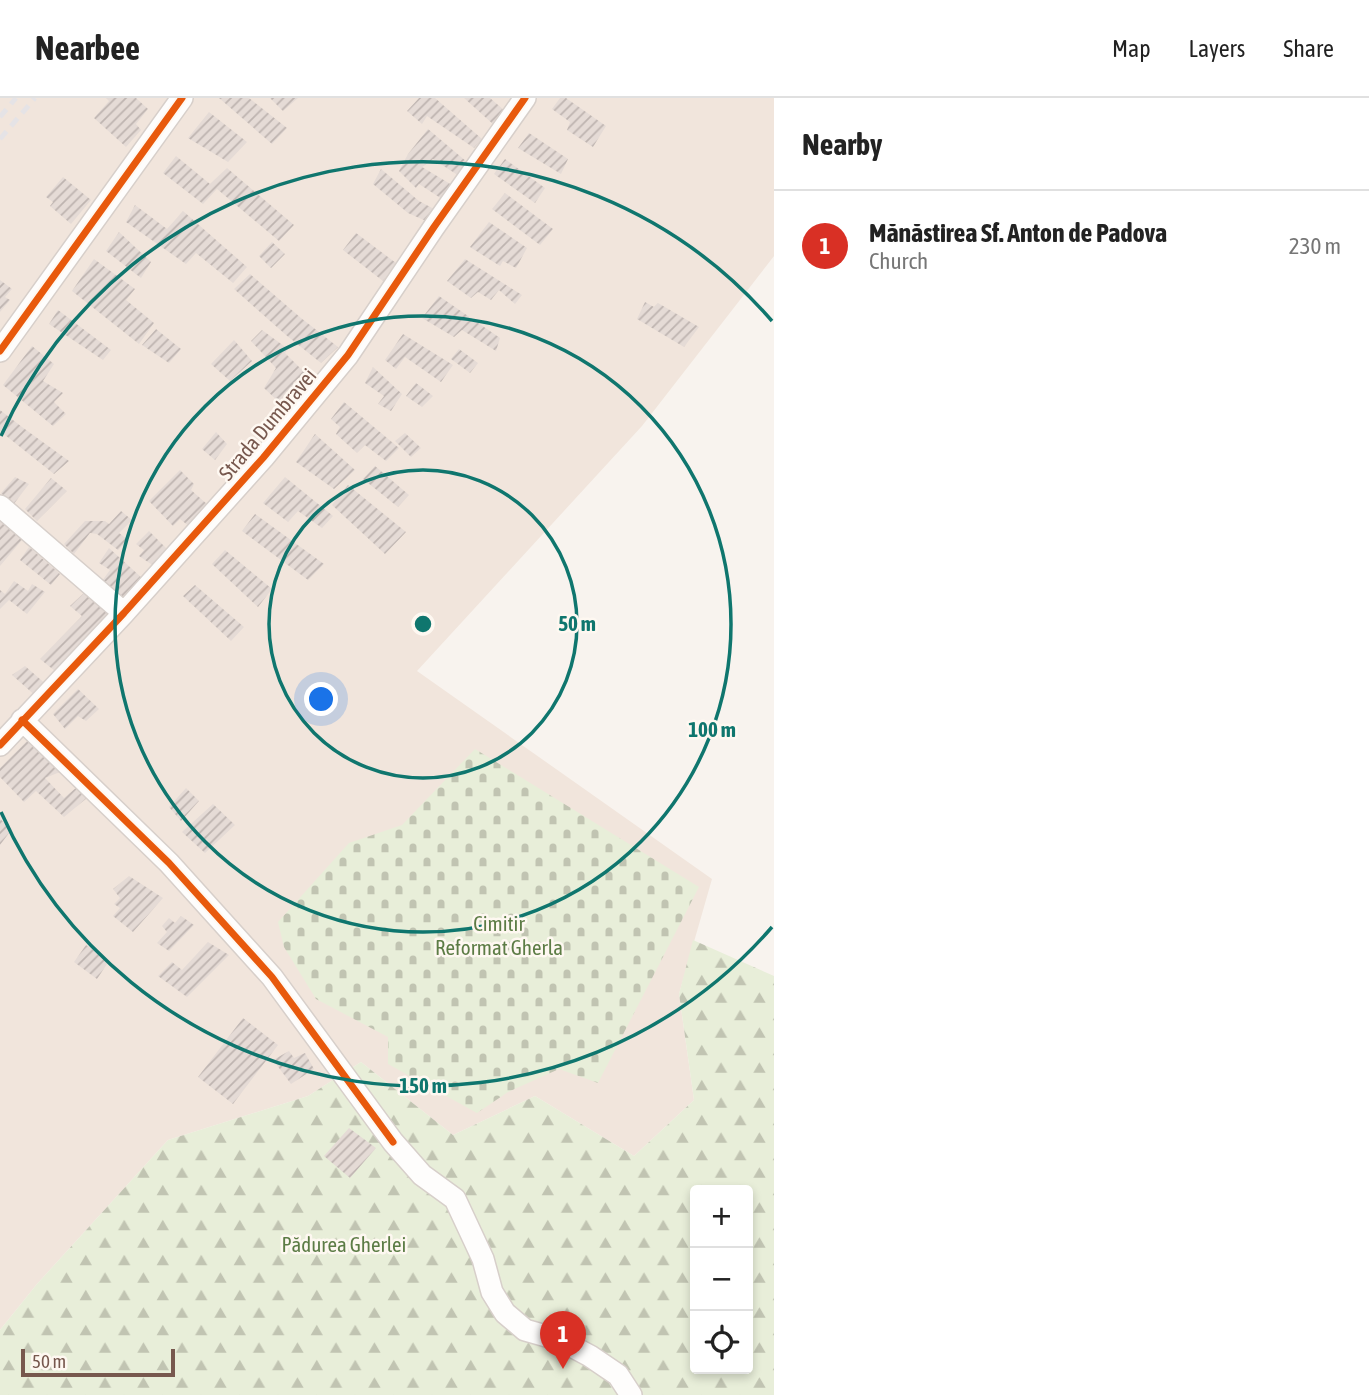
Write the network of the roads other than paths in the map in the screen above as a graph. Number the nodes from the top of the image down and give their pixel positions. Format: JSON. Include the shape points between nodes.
{"nodes":[{"id":1,"x":182,"y":98,"type":"edge"},
{"id":2,"x":525,"y":98,"type":"edge"},
{"id":3,"x":0,"y":351,"type":"edge"},
{"id":4,"x":0,"y":506,"type":"edge"},
{"id":5,"x":124,"y":613,"type":"junction"},
{"id":6,"x":22,"y":720,"type":"junction"},
{"id":7,"x":0,"y":745,"type":"edge"},
{"id":8,"x":631,"y":1395,"type":"edge"}],
"edges":[{"from":1,"to":3,"type":"street"},
{"from":2,"to":5,"type":"street","name":"Strada Dumbravei","via":[[348,355]]},
{"from":4,"to":5,"type":"street"},
{"from":5,"to":6,"type":"street","name":"Strada Dumbravei"},
{"from":6,"to":7,"type":"street","name":"Strada Dumbravei"},
{"from":6,"to":8,"type":"street","via":[[169,863],[272,977],[393,1142],[422,1175],[455,1199],[505,1313],[525,1330],[590,1356],[618,1375]]}]}
